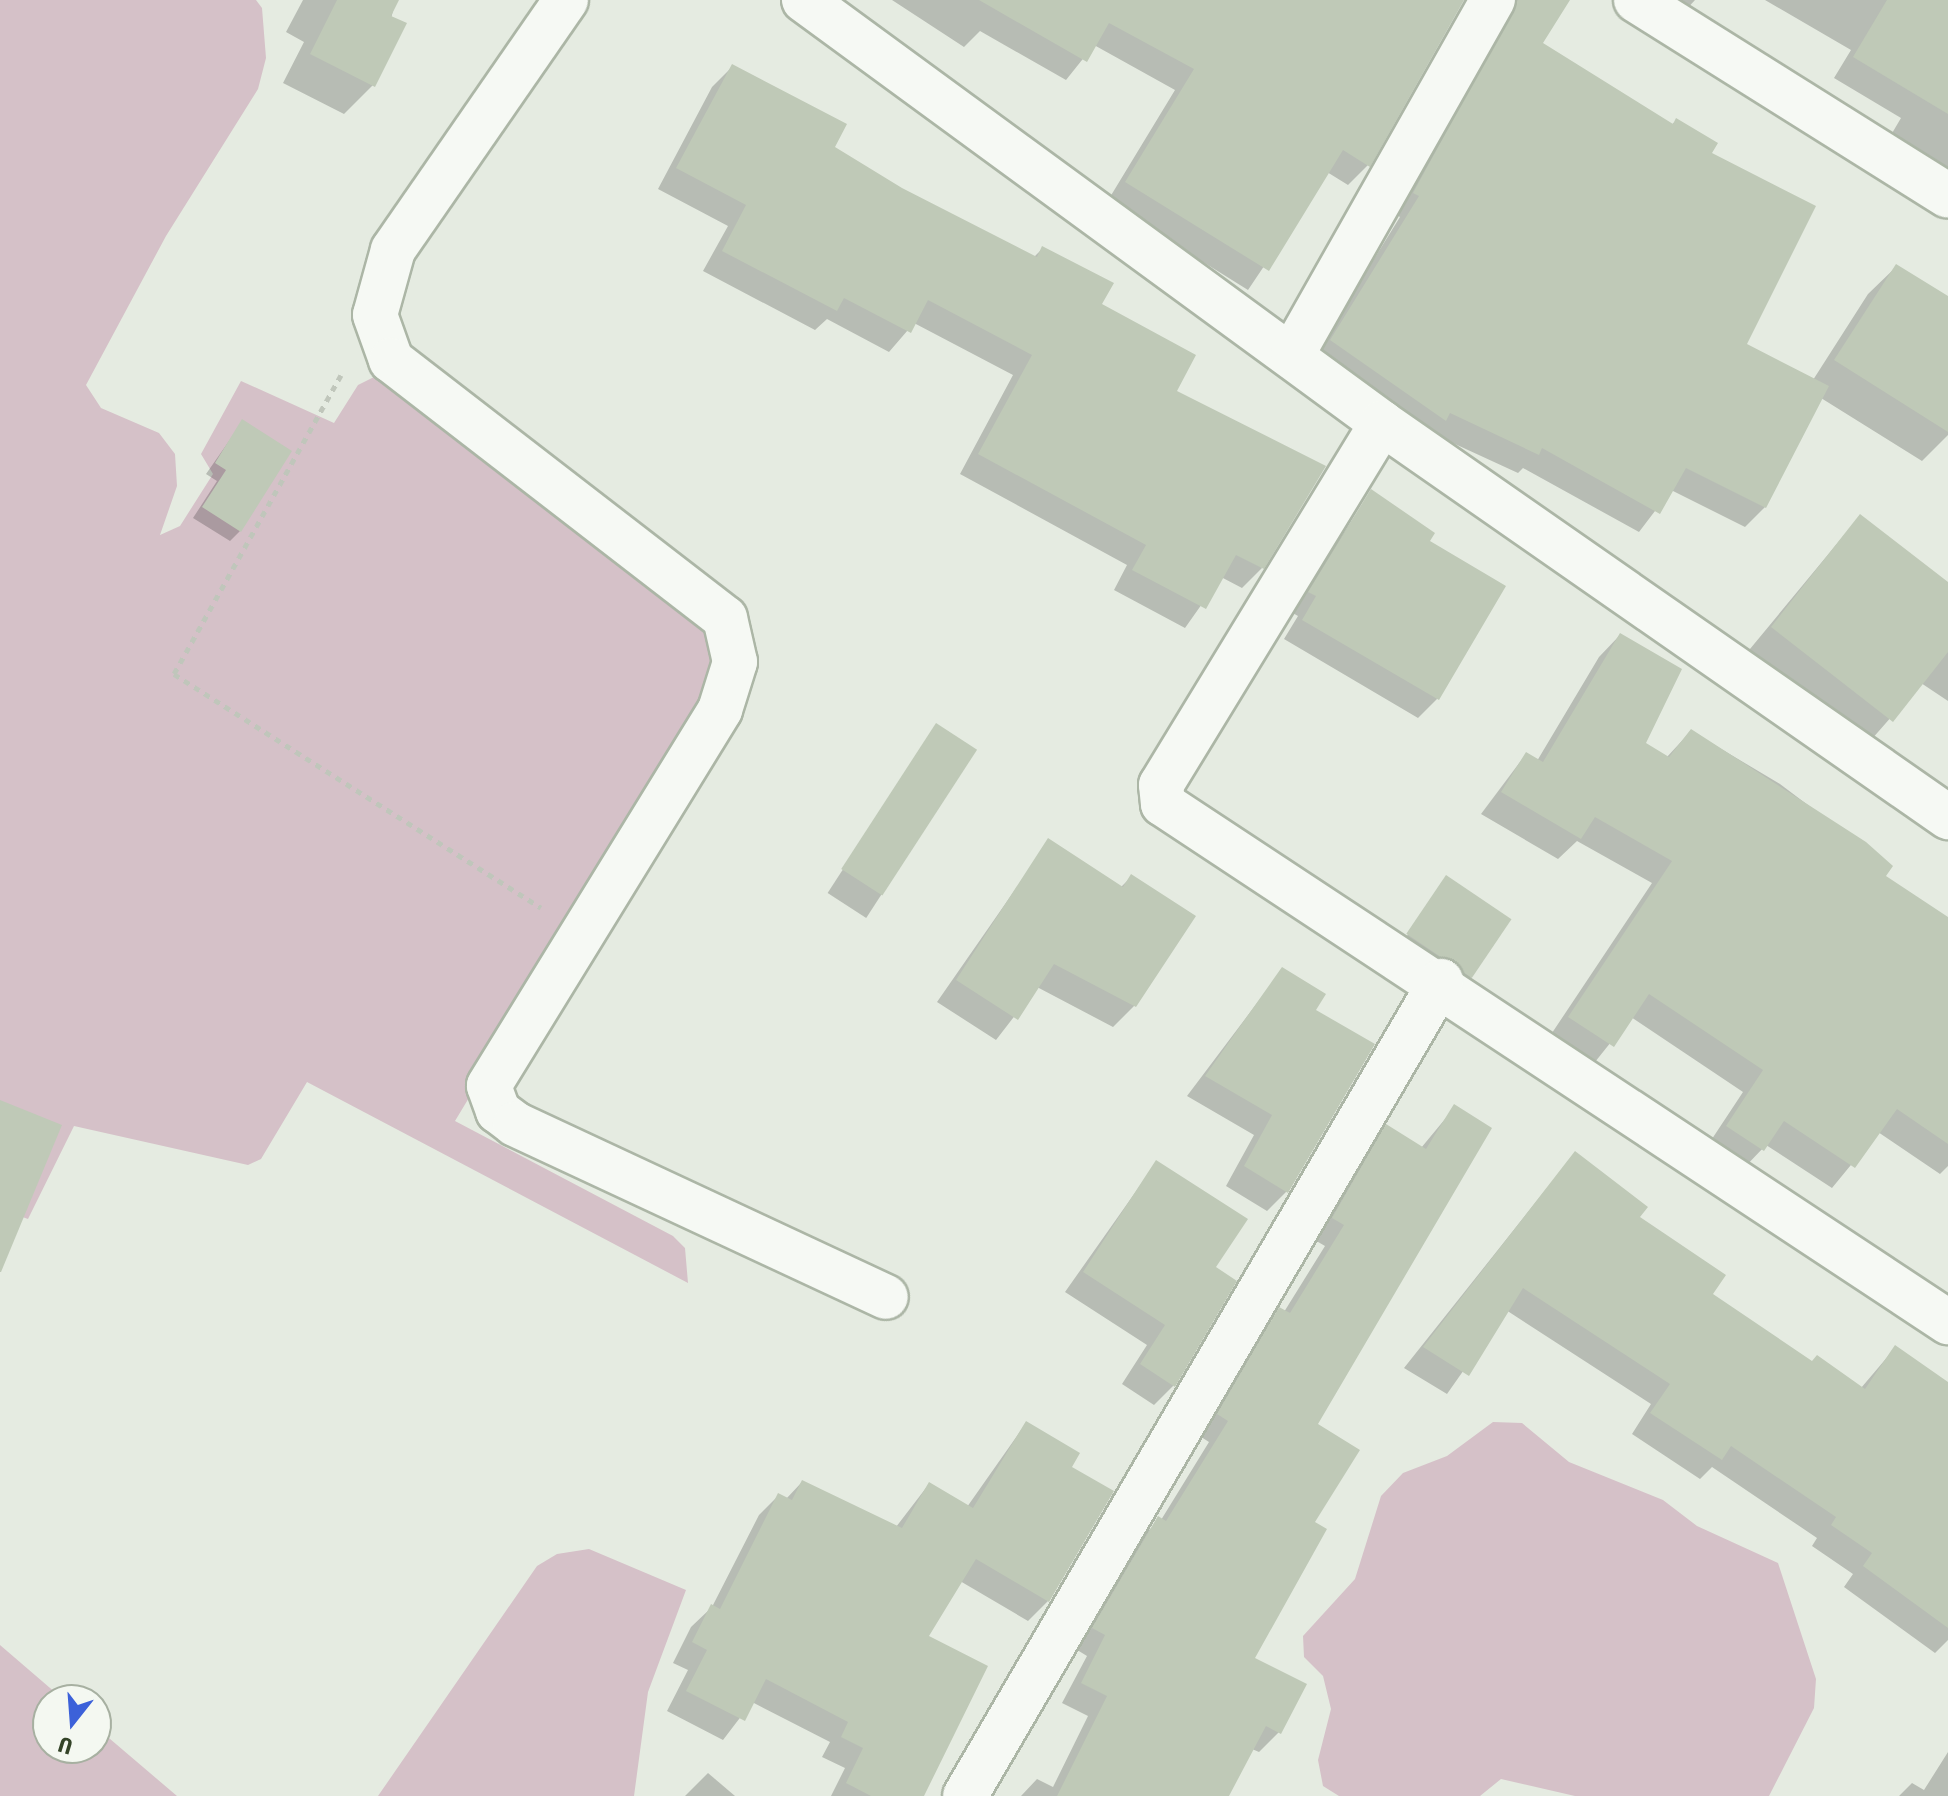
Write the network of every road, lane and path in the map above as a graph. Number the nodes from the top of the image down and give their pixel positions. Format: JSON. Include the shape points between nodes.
{"nodes":[{"id":1,"x":566,"y":0,"type":"edge"},
{"id":2,"x":804,"y":0,"type":"edge"},
{"id":3,"x":1493,"y":0,"type":"edge"},
{"id":4,"x":1636,"y":0,"type":"edge"},
{"id":5,"x":1948,"y":196,"type":"edge"},
{"id":6,"x":375,"y":315,"type":"junction"},
{"id":7,"x":1293,"y":353,"type":"junction"},
{"id":8,"x":1382,"y":423,"type":"junction"},
{"id":9,"x":1948,"y":817,"type":"edge"},
{"id":10,"x":582,"y":936,"type":"junction"},
{"id":11,"x":1441,"y":981,"type":"junction"},
{"id":12,"x":886,"y":1297,"type":"dead end"},
{"id":13,"x":1948,"y":1322,"type":"edge"},
{"id":14,"x":965,"y":1796,"type":"edge"}],
"edges":[{"from":1,"to":6,"type":"street","via":[[393,250]]},
{"from":2,"to":7,"type":"street"},
{"from":3,"to":7,"type":"street"},
{"from":4,"to":5,"type":"street"},
{"from":6,"to":10,"type":"street","via":[[391,360],[725,618],[735,662],[720,710]]},
{"from":6,"to":10,"type":"path","via":[[174,674]]},
{"from":7,"to":8,"type":"street"},
{"from":8,"to":9,"type":"street"},
{"from":8,"to":11,"type":"street","via":[[1162,795],[1174,816]]},
{"from":10,"to":12,"type":"street","via":[[489,1086],[498,1111]]},
{"from":11,"to":13,"type":"street"},
{"from":11,"to":14,"type":"street"}]}
